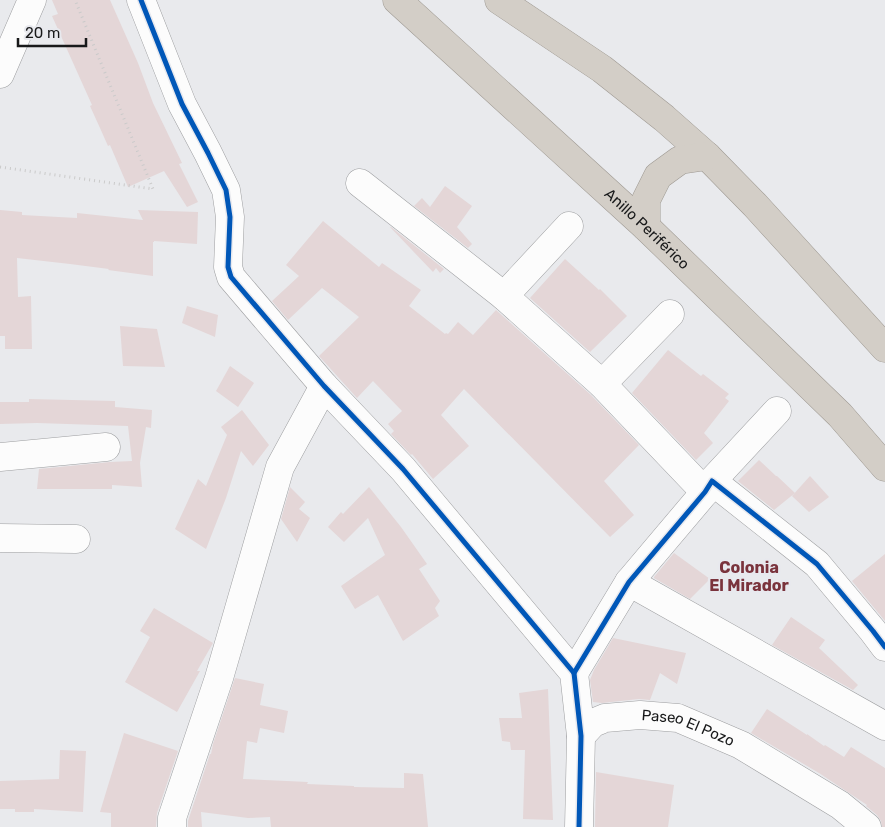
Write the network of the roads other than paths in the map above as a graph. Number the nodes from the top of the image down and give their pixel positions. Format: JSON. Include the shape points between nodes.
{"nodes":[{"id":1,"x":32,"y":0,"type":"edge"},
{"id":2,"x":141,"y":0,"type":"edge"},
{"id":3,"x":397,"y":0,"type":"edge"},
{"id":4,"x":499,"y":0,"type":"edge"},
{"id":5,"x":0,"y":74,"type":"edge"},
{"id":6,"x":707,"y":156,"type":"junction"},
{"id":7,"x":360,"y":183,"type":"dead end"},
{"id":8,"x":569,"y":226,"type":"dead end"},
{"id":9,"x":646,"y":227,"type":"junction"},
{"id":10,"x":504,"y":296,"type":"junction"},
{"id":11,"x":670,"y":314,"type":"dead end"},
{"id":12,"x":885,"y":348,"type":"edge"},
{"id":13,"x":602,"y":384,"type":"junction"},
{"id":14,"x":324,"y":386,"type":"junction"},
{"id":15,"x":777,"y":411,"type":"dead end"},
{"id":16,"x":106,"y":447,"type":"dead end"},
{"id":17,"x":0,"y":457,"type":"edge"},
{"id":18,"x":885,"y":468,"type":"edge"},
{"id":19,"x":708,"y":487,"type":"junction"},
{"id":20,"x":0,"y":538,"type":"edge"},
{"id":21,"x":76,"y":539,"type":"dead end"},
{"id":22,"x":629,"y":582,"type":"junction"},
{"id":23,"x":885,"y":647,"type":"edge"},
{"id":24,"x":574,"y":673,"type":"junction"},
{"id":25,"x":885,"y":726,"type":"edge"},
{"id":26,"x":581,"y":736,"type":"junction"},
{"id":27,"x":172,"y":827,"type":"edge"},
{"id":28,"x":578,"y":827,"type":"edge"},
{"id":29,"x":867,"y":827,"type":"edge"}],
"edges":[{"from":1,"to":5,"type":"street"},
{"from":2,"to":14,"type":"street","via":[[182,104],[226,190],[230,216],[228,267],[231,277]]},
{"from":3,"to":9,"type":"highway","name":"Anillo Periférico"},
{"from":4,"to":6,"type":"highway","via":[[602,69]]},
{"from":6,"to":9,"type":"highway","via":[[680,160],[658,176],[646,200]]},
{"from":6,"to":12,"type":"highway"},
{"from":7,"to":10,"type":"street"},
{"from":8,"to":10,"type":"street"},
{"from":9,"to":18,"type":"highway","name":"Anillo Periférico","via":[[840,415]]},
{"from":10,"to":13,"type":"street"},
{"from":11,"to":13,"type":"street"},
{"from":13,"to":19,"type":"street"},
{"from":14,"to":24,"type":"street","via":[[403,469]]},
{"from":14,"to":27,"type":"street","via":[[280,467],[219,678],[172,818]]},
{"from":15,"to":19,"type":"street"},
{"from":16,"to":17,"type":"street"},
{"from":19,"to":22,"type":"street"},
{"from":19,"to":23,"type":"street","via":[[817,564]]},
{"from":20,"to":21,"type":"street"},
{"from":22,"to":24,"type":"street"},
{"from":22,"to":25,"type":"street"},
{"from":24,"to":26,"type":"street"},
{"from":26,"to":28,"type":"street"},
{"from":26,"to":29,"type":"street","name":"Paseo El Pozo","via":[[593,723],[605,718],[640,715],[678,718],[741,745],[840,805]]}]}
